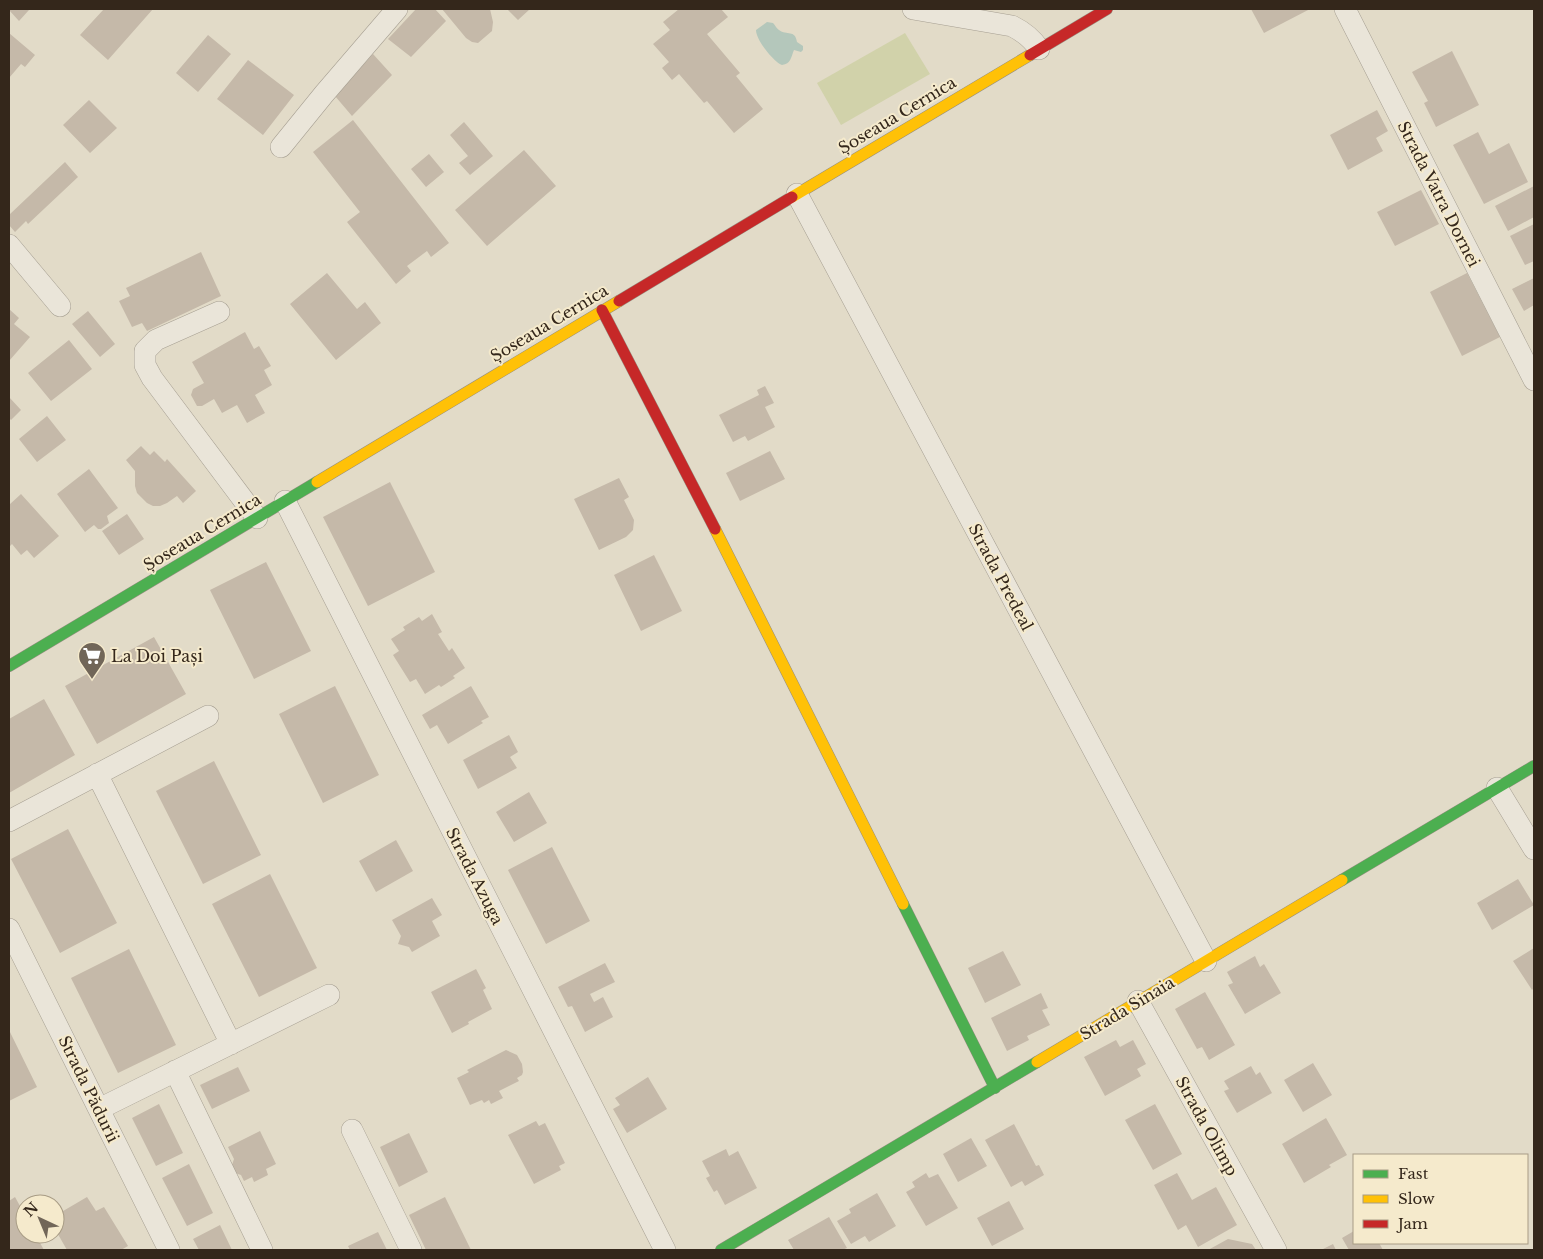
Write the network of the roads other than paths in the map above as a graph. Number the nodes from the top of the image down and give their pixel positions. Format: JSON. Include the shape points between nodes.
{"nodes":[{"id":1,"x":397,"y":9,"type":"edge"},
{"id":2,"x":919,"y":9,"type":"edge"},
{"id":3,"x":1107,"y":9,"type":"edge"},
{"id":4,"x":1345,"y":9,"type":"edge"},
{"id":5,"x":1039,"y":49,"type":"junction"},
{"id":6,"x":281,"y":147,"type":"dead end"},
{"id":7,"x":797,"y":194,"type":"junction"},
{"id":8,"x":9,"y":245,"type":"edge"},
{"id":9,"x":60,"y":306,"type":"dead end"},
{"id":10,"x":602,"y":310,"type":"junction"},
{"id":11,"x":218,"y":312,"type":"dead end"},
{"id":12,"x":1534,"y":380,"type":"edge"},
{"id":13,"x":285,"y":501,"type":"junction"},
{"id":14,"x":257,"y":518,"type":"junction"},
{"id":15,"x":9,"y":666,"type":"edge"},
{"id":16,"x":208,"y":716,"type":"dead end"},
{"id":17,"x":1534,"y":766,"type":"edge"},
{"id":18,"x":97,"y":774,"type":"junction"},
{"id":19,"x":1498,"y":788,"type":"junction"},
{"id":20,"x":9,"y":820,"type":"edge"},
{"id":21,"x":1534,"y":849,"type":"edge"},
{"id":22,"x":9,"y":929,"type":"edge"},
{"id":23,"x":1206,"y":961,"type":"junction"},
{"id":24,"x":329,"y":995,"type":"dead end"},
{"id":25,"x":1138,"y":1001,"type":"junction"},
{"id":26,"x":231,"y":1044,"type":"junction"},
{"id":27,"x":175,"y":1072,"type":"junction"},
{"id":28,"x":995,"y":1088,"type":"junction"},
{"id":29,"x":99,"y":1109,"type":"junction"},
{"id":30,"x":352,"y":1130,"type":"dead end"},
{"id":31,"x":751,"y":1243,"type":"edge"},
{"id":32,"x":169,"y":1250,"type":"edge"},
{"id":33,"x":262,"y":1250,"type":"edge"},
{"id":34,"x":411,"y":1250,"type":"edge"},
{"id":35,"x":665,"y":1250,"type":"edge"},
{"id":36,"x":721,"y":1250,"type":"edge"},
{"id":37,"x":1276,"y":1250,"type":"edge"}],
"edges":[{"from":1,"to":6,"type":"street"},
{"from":2,"to":5,"type":"street","via":[[1012,26],[1032,39]]},
{"from":3,"to":5,"type":"street","name":"Șoseaua Cernica"},
{"from":4,"to":12,"type":"street","name":"Strada Vatra Dornei"},
{"from":5,"to":7,"type":"street","name":"Șoseaua Cernica"},
{"from":7,"to":10,"type":"street","name":"Șoseaua Cernica"},
{"from":7,"to":23,"type":"street","name":"Strada Predeal"},
{"from":8,"to":9,"type":"street"},
{"from":10,"to":13,"type":"street","name":"Șoseaua Cernica"},
{"from":10,"to":28,"type":"street","via":[[744,585]]},
{"from":11,"to":14,"type":"street","via":[[156,340],[146,352],[145,365]]},
{"from":13,"to":14,"type":"street","name":"Șoseaua Cernica"},
{"from":13,"to":35,"type":"street","name":"Strada Azuga"},
{"from":14,"to":15,"type":"street","name":"Șoseaua Cernica"},
{"from":16,"to":18,"type":"street"},
{"from":17,"to":19,"type":"street","name":"Strada Sinaia"},
{"from":18,"to":20,"type":"street"},
{"from":18,"to":26,"type":"street"},
{"from":19,"to":21,"type":"street"},
{"from":19,"to":23,"type":"street","name":"Strada Sinaia"},
{"from":22,"to":29,"type":"street","name":"Strada Pădurii"},
{"from":23,"to":25,"type":"street","name":"Strada Sinaia"},
{"from":24,"to":26,"type":"street"},
{"from":25,"to":28,"type":"street","name":"Strada Sinaia"},
{"from":25,"to":37,"type":"street","name":"Strada Olimp"},
{"from":26,"to":27,"type":"street"},
{"from":27,"to":29,"type":"street"},
{"from":27,"to":33,"type":"street"},
{"from":28,"to":31,"type":"street","name":"Strada Sinaia"},
{"from":29,"to":32,"type":"street","name":"Strada Pădurii"},
{"from":30,"to":34,"type":"street"},
{"from":31,"to":36,"type":"street","name":"Strada Sinaia"}]}
